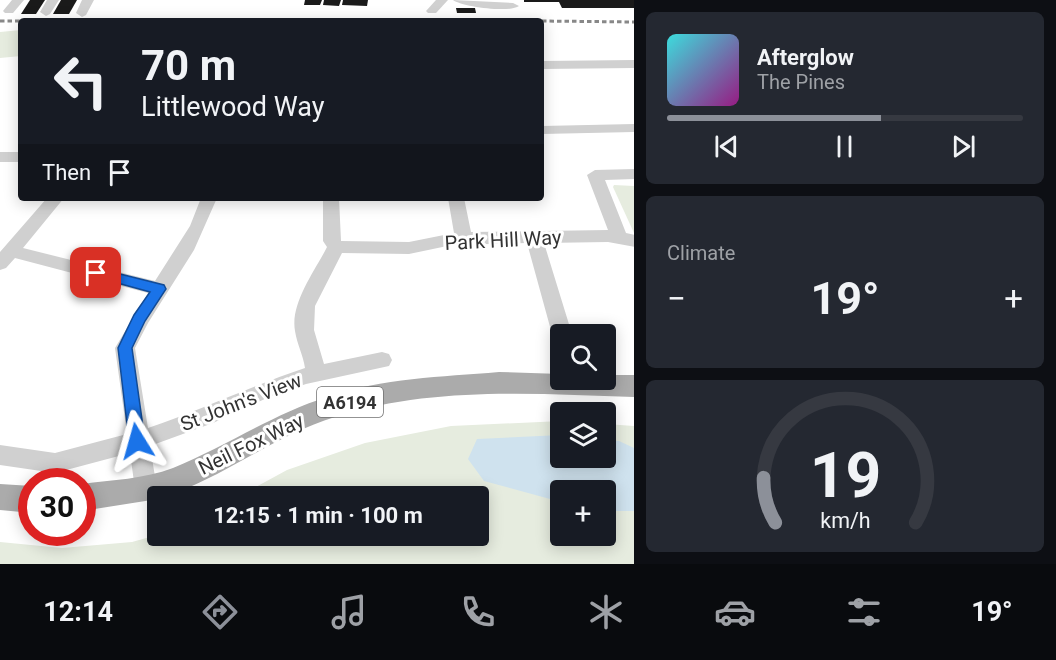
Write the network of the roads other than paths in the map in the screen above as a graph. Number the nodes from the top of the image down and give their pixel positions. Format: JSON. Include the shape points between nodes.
{"nodes":[{"id":1,"x":18,"y":0,"type":"edge"},
{"id":2,"x":53,"y":0,"type":"edge"},
{"id":3,"x":88,"y":0,"type":"edge"},
{"id":4,"x":442,"y":0,"type":"edge"},
{"id":5,"x":467,"y":1,"type":"edge"},
{"id":6,"x":513,"y":6,"type":"dead end"},
{"id":7,"x":9,"y":11,"type":"dead end"},
{"id":8,"x":432,"y":11,"type":"dead end"},
{"id":9,"x":46,"y":12,"type":"dead end"},
{"id":10,"x":82,"y":13,"type":"dead end"},
{"id":11,"x":634,"y":64,"type":"edge"},
{"id":12,"x":544,"y":65,"type":"edge"},
{"id":13,"x":634,"y":128,"type":"edge"},
{"id":14,"x":544,"y":130,"type":"edge"},
{"id":15,"x":0,"y":157,"type":"edge"},
{"id":16,"x":18,"y":157,"type":"edge"},
{"id":17,"x":634,"y":174,"type":"edge"},
{"id":18,"x":54,"y":201,"type":"edge"},
{"id":19,"x":208,"y":201,"type":"edge"},
{"id":20,"x":331,"y":201,"type":"edge"},
{"id":21,"x":457,"y":201,"type":"edge"},
{"id":22,"x":534,"y":237,"type":"junction"},
{"id":23,"x":464,"y":238,"type":"junction"},
{"id":24,"x":627,"y":240,"type":"edge"},
{"id":25,"x":336,"y":247,"type":"junction"},
{"id":26,"x":12,"y":250,"type":"junction"},
{"id":27,"x":0,"y":264,"type":"edge"},
{"id":28,"x":159,"y":289,"type":"junction"},
{"id":29,"x":559,"y":324,"type":"edge"},
{"id":30,"x":382,"y":360,"type":"dead end"},
{"id":31,"x":316,"y":375,"type":"junction"},
{"id":32,"x":550,"y":382,"type":"edge"},
{"id":33,"x":616,"y":384,"type":"edge"},
{"id":34,"x":634,"y":386,"type":"edge"},
{"id":35,"x":137,"y":441,"type":"junction"},
{"id":36,"x":0,"y":455,"type":"edge"},
{"id":37,"x":146,"y":489,"type":"junction"},
{"id":38,"x":96,"y":496,"type":"edge"},
{"id":39,"x":0,"y":497,"type":"edge"},
{"id":40,"x":18,"y":499,"type":"edge"}],
"edges":[{"from":1,"to":7,"type":"street"},
{"from":2,"to":9,"type":"street"},
{"from":3,"to":10,"type":"street"},
{"from":4,"to":8,"type":"street"},
{"from":5,"to":6,"type":"street"},
{"from":11,"to":12,"type":"street"},
{"from":13,"to":14,"type":"street"},
{"from":15,"to":16,"type":"street"},
{"from":17,"to":24,"type":"street","via":[[591,169]]},
{"from":18,"to":26,"type":"street"},
{"from":19,"to":28,"type":"street","via":[[198,226]]},
{"from":20,"to":25,"type":"street","via":[[332,241]]},
{"from":21,"to":23,"type":"street"},
{"from":22,"to":23,"type":"street","name":"Park Hill Way"},
{"from":22,"to":24,"type":"street","name":"Park Hill Way","via":[[608,236]]},
{"from":22,"to":29,"type":"street"},
{"from":23,"to":25,"type":"street","name":"Park Hill Way","via":[[410,248]]},
{"from":25,"to":31,"type":"street","via":[[306,306],[304,330]]},
{"from":26,"to":27,"type":"street"},
{"from":26,"to":28,"type":"street"},
{"from":28,"to":35,"type":"street","via":[[125,348]]},
{"from":30,"to":31,"type":"street","name":"St John's View"},
{"from":31,"to":35,"type":"street","name":"St John's View","via":[[262,391],[206,417]]},
{"from":32,"to":37,"type":"main road","name":"Neil Fox Way","number":"A6194","via":[[392,391],[329,407],[178,479]]},
{"from":33,"to":34,"type":"main road","name":"Neil Fox Way","number":"A6194"},
{"from":35,"to":36,"type":"street","name":"St John's View","via":[[55,463]]},
{"from":35,"to":37,"type":"street"},
{"from":37,"to":38,"type":"main road","name":"Neil Fox Way","number":"A6194"},
{"from":39,"to":40,"type":"main road"}]}
